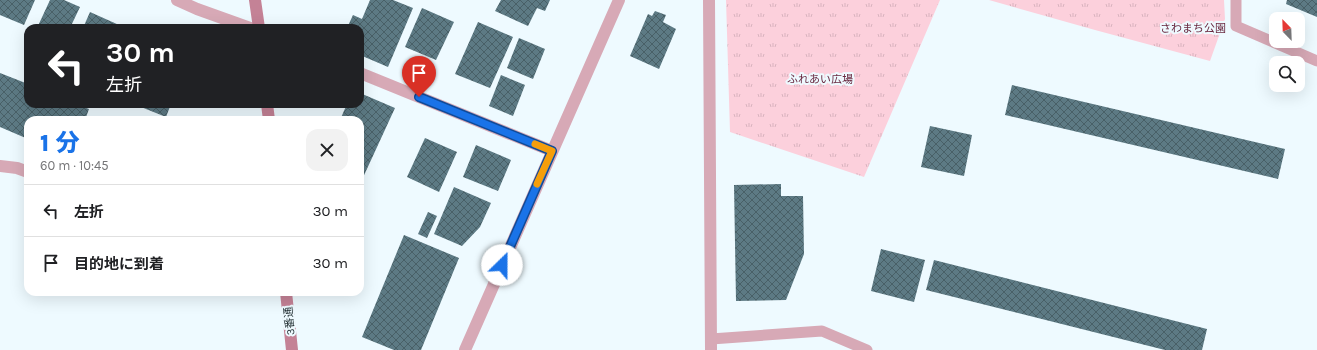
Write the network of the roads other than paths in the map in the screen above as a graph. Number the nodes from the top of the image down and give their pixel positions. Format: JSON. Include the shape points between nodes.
{"nodes":[{"id":1,"x":177,"y":0,"type":"edge"},
{"id":2,"x":255,"y":0,"type":"edge"},
{"id":3,"x":619,"y":0,"type":"edge"},
{"id":4,"x":709,"y":0,"type":"edge"},
{"id":5,"x":1236,"y":0,"type":"edge"},
{"id":6,"x":239,"y":24,"type":"edge"},
{"id":7,"x":258,"y":24,"type":"edge"},
{"id":8,"x":1317,"y":61,"type":"edge"},
{"id":9,"x":364,"y":75,"type":"edge"},
{"id":10,"x":552,"y":151,"type":"junction"},
{"id":11,"x":0,"y":166,"type":"edge"},
{"id":12,"x":24,"y":171,"type":"edge"},
{"id":13,"x":286,"y":296,"type":"edge"},
{"id":14,"x":711,"y":345,"type":"edge"},
{"id":15,"x":292,"y":350,"type":"edge"},
{"id":16,"x":465,"y":350,"type":"edge"},
{"id":17,"x":867,"y":350,"type":"edge"}],
"edges":[{"from":1,"to":6,"type":"street"},
{"from":2,"to":7,"type":"main road"},
{"from":3,"to":10,"type":"street"},
{"from":4,"to":14,"type":"street"},
{"from":5,"to":8,"type":"lane","via":[[1236,26]]},
{"from":9,"to":10,"type":"street"},
{"from":10,"to":16,"type":"street"},
{"from":11,"to":12,"type":"street"},
{"from":13,"to":15,"type":"main road","name":"3番通"},
{"from":14,"to":17,"type":"lane","via":[[822,331]]}]}
